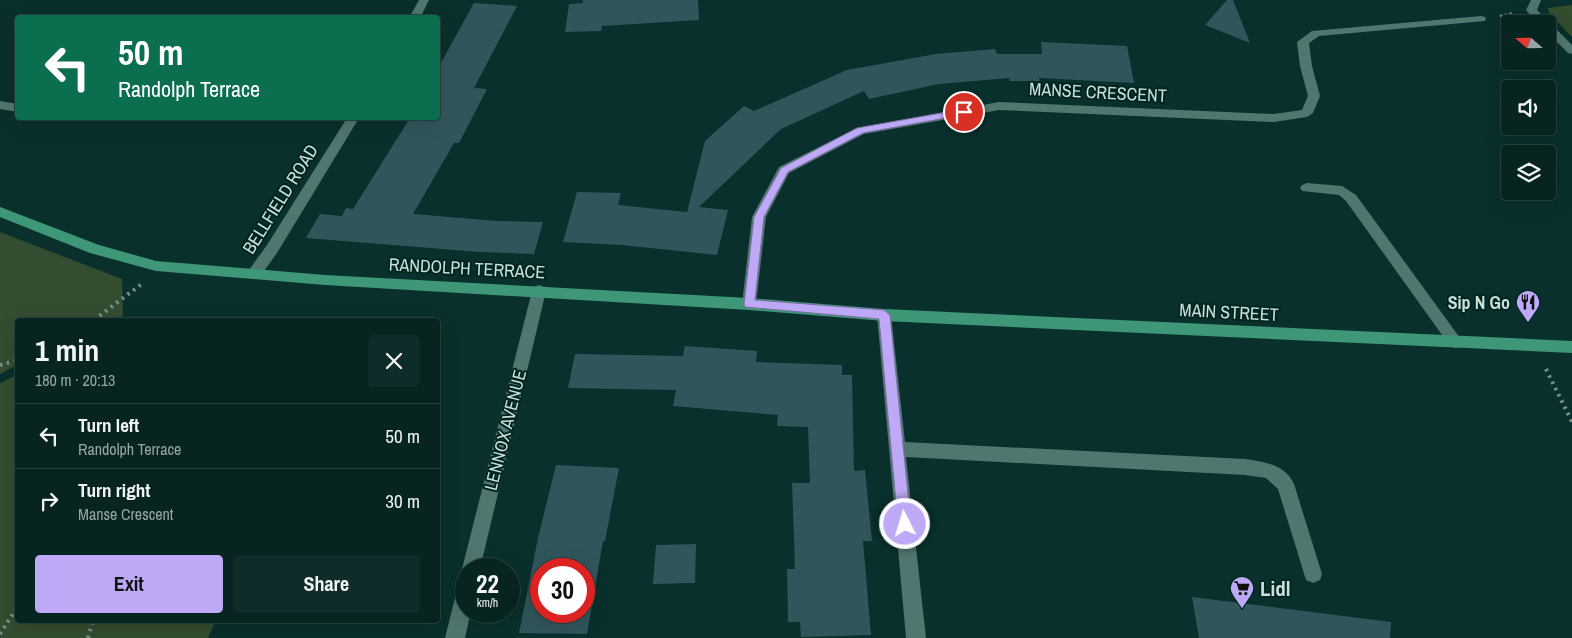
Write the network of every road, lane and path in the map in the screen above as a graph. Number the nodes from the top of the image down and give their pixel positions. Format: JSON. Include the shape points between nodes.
{"nodes":[{"id":1,"x":424,"y":0,"type":"edge"},
{"id":2,"x":1534,"y":5,"type":"edge"},
{"id":3,"x":416,"y":15,"type":"edge"},
{"id":4,"x":1482,"y":19,"type":"joint"},
{"id":5,"x":1556,"y":35,"type":"edge"},
{"id":6,"x":1572,"y":51,"type":"edge"},
{"id":7,"x":0,"y":105,"type":"edge"},
{"id":8,"x":15,"y":108,"type":"edge"},
{"id":9,"x":352,"y":120,"type":"edge"},
{"id":10,"x":1307,"y":188,"type":"dead end"},
{"id":11,"x":0,"y":212,"type":"edge"},
{"id":12,"x":156,"y":266,"type":"junction"},
{"id":13,"x":254,"y":274,"type":"junction"},
{"id":14,"x":540,"y":291,"type":"junction"},
{"id":15,"x":749,"y":304,"type":"junction"},
{"id":16,"x":884,"y":315,"type":"junction"},
{"id":17,"x":97,"y":318,"type":"edge"},
{"id":18,"x":1455,"y":342,"type":"junction"},
{"id":19,"x":1534,"y":345,"type":"junction"},
{"id":20,"x":1572,"y":347,"type":"edge"},
{"id":21,"x":15,"y":361,"type":"edge"},
{"id":22,"x":0,"y":365,"type":"edge"},
{"id":23,"x":1572,"y":422,"type":"edge"},
{"id":24,"x":898,"y":449,"type":"junction"},
{"id":25,"x":475,"y":558,"type":"edge"},
{"id":26,"x":1313,"y":574,"type":"dead end"},
{"id":27,"x":15,"y":611,"type":"edge"},
{"id":28,"x":92,"y":623,"type":"edge"},
{"id":29,"x":458,"y":623,"type":"edge"},
{"id":30,"x":0,"y":634,"type":"edge"},
{"id":31,"x":88,"y":638,"type":"edge"},
{"id":32,"x":454,"y":638,"type":"edge"},
{"id":33,"x":916,"y":638,"type":"edge"}],
"edges":[{"from":1,"to":3,"type":"street"},
{"from":2,"to":4,"type":"path"},
{"from":4,"to":15,"type":"street","name":"MANSE CRESCENT","via":[[1316,33],[1303,42],[1314,96],[1307,112],[1298,114],[1274,118],[999,106],[861,131],[784,170],[759,217]]},
{"from":5,"to":6,"type":"street"},
{"from":7,"to":8,"type":"street"},
{"from":9,"to":13,"type":"street","name":"BELLFIELD ROAD"},
{"from":10,"to":18,"type":"street","via":[[1342,191],[1351,198]]},
{"from":11,"to":12,"type":"main road","name":"RANDOLPH TERRACE","via":[[95,249]]},
{"from":12,"to":13,"type":"main road","name":"RANDOLPH TERRACE"},
{"from":12,"to":17,"type":"path","via":[[141,286]]},
{"from":13,"to":14,"type":"main road","name":"RANDOLPH TERRACE"},
{"from":14,"to":15,"type":"main road","name":"RANDOLPH TERRACE"},
{"from":14,"to":25,"type":"street","name":"LENNOX AVENUE"},
{"from":15,"to":16,"type":"main road","name":"RANDOLPH TERRACE"},
{"from":16,"to":18,"type":"main road","name":"MAIN STREET"},
{"from":16,"to":24,"type":"street"},
{"from":18,"to":19,"type":"main road","name":"MAIN STREET"},
{"from":19,"to":20,"type":"main road","name":"MAIN STREET"},
{"from":19,"to":23,"type":"path"},
{"from":21,"to":22,"type":"path"},
{"from":24,"to":26,"type":"street","via":[[1246,467],[1270,471],[1285,484]]},
{"from":24,"to":33,"type":"street"},
{"from":27,"to":30,"type":"path"},
{"from":28,"to":31,"type":"path"},
{"from":29,"to":32,"type":"street"}]}
